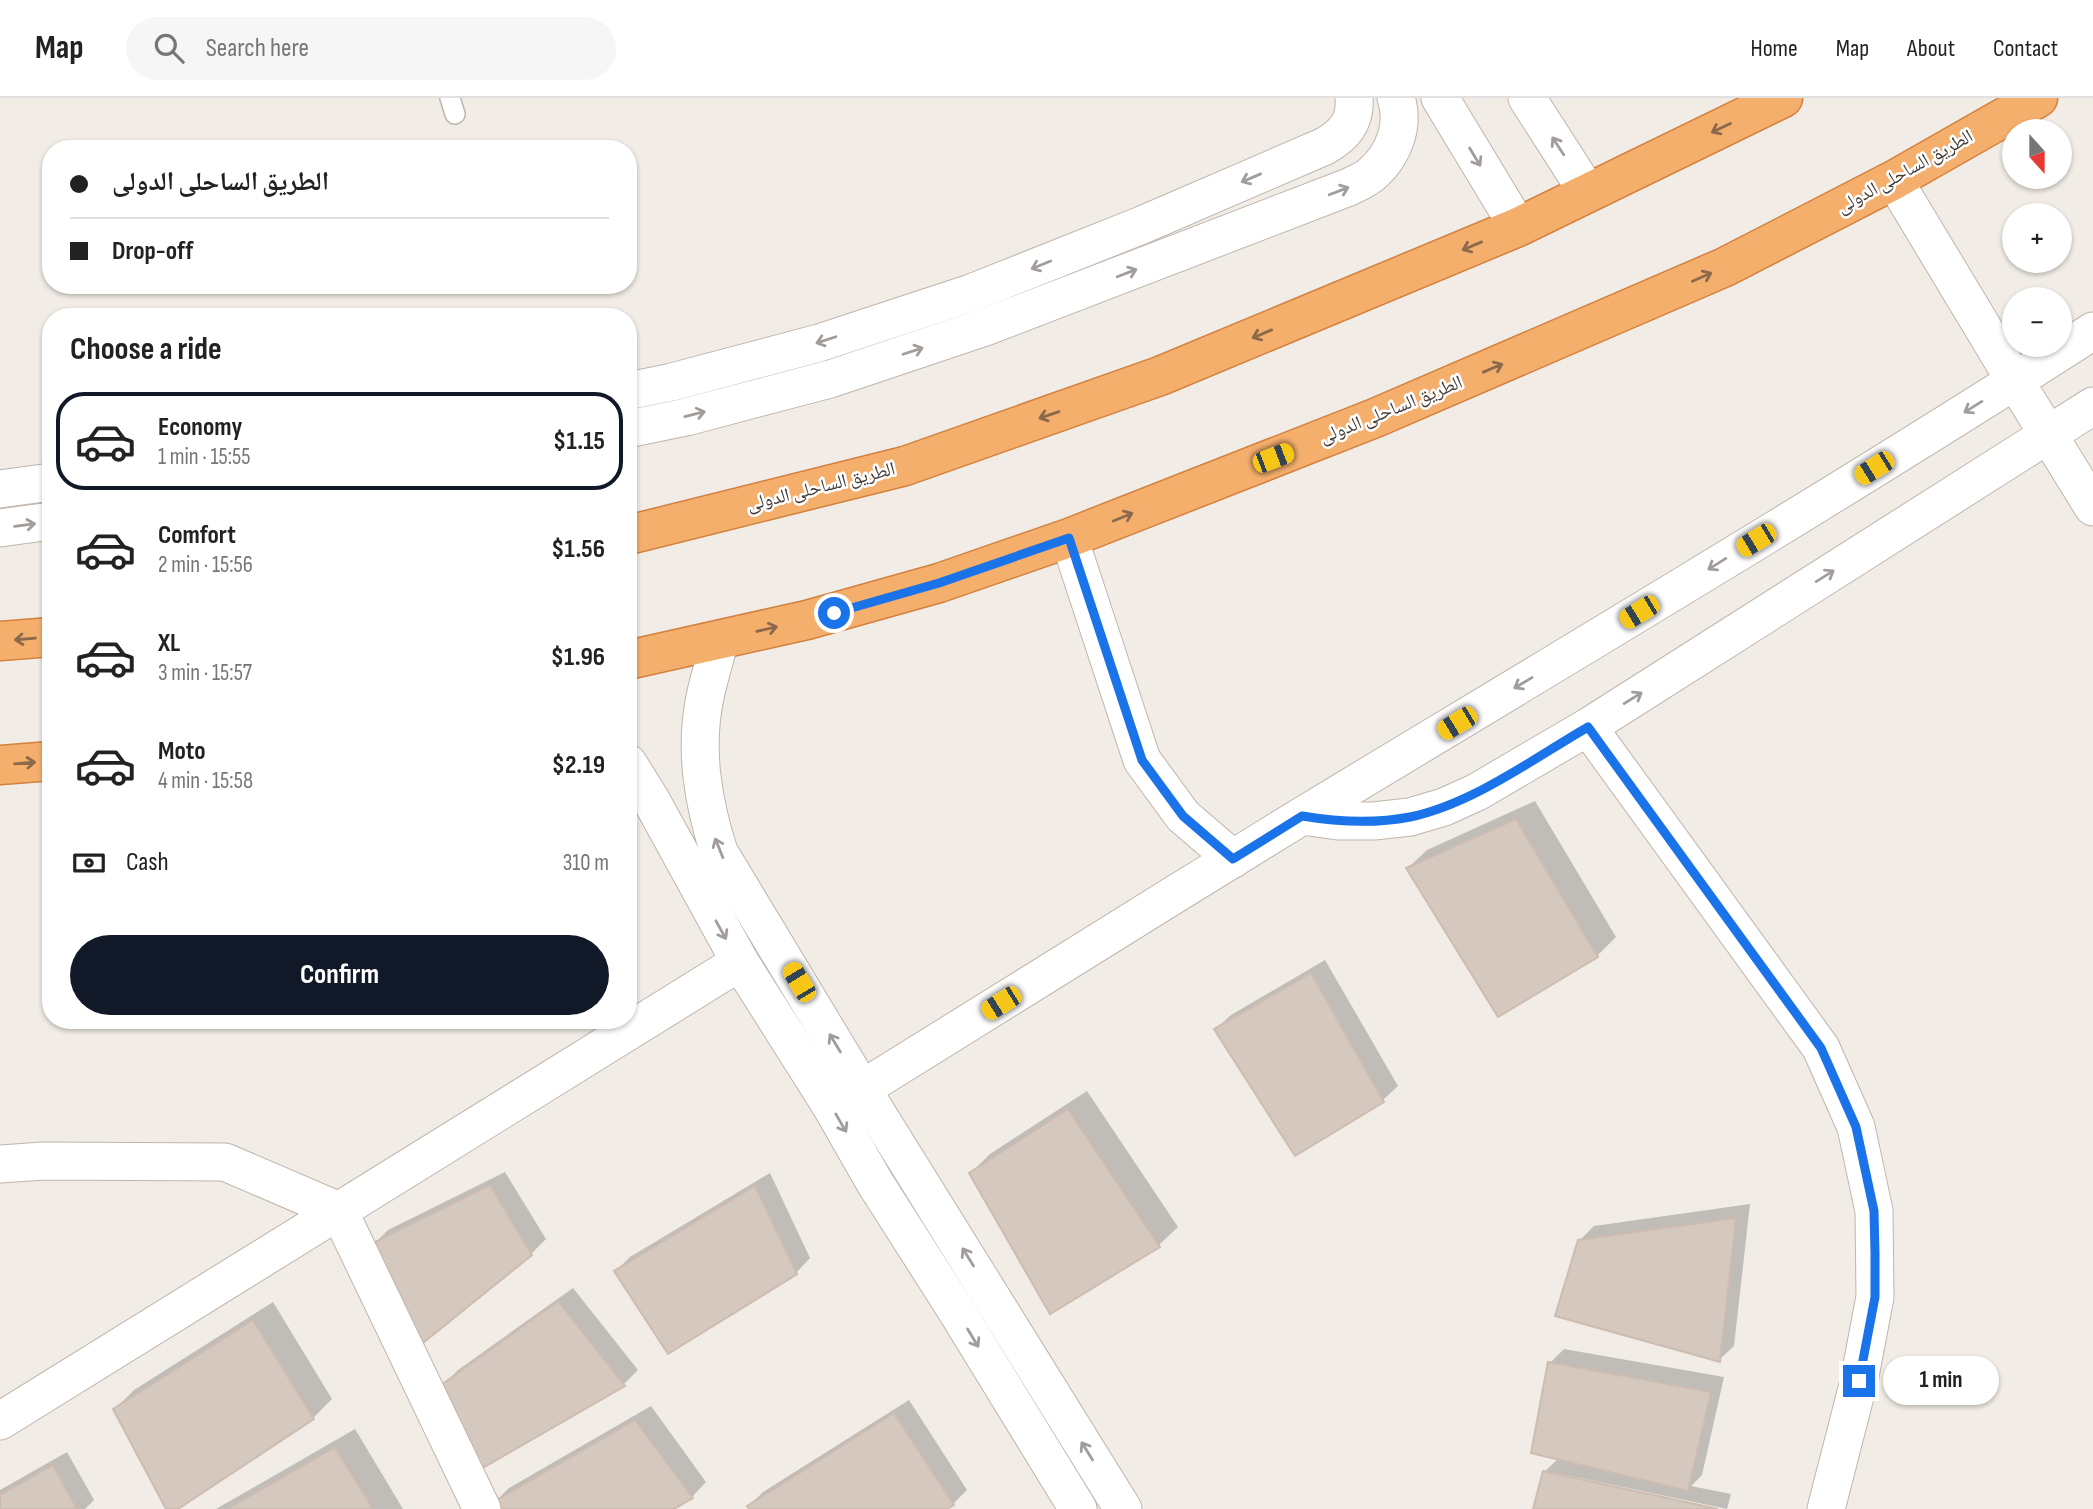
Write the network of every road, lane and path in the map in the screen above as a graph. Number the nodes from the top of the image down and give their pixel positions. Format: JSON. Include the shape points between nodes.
{"nodes":[{"id":1,"x":1440,"y":98,"type":"edge"},
{"id":2,"x":1527,"y":98,"type":"edge"},
{"id":3,"x":1783,"y":98,"type":"edge"},
{"id":4,"x":2038,"y":98,"type":"edge"},
{"id":5,"x":1352,"y":111,"type":"edge"},
{"id":6,"x":1397,"y":115,"type":"edge"},
{"id":7,"x":1894,"y":180,"type":"junction"},
{"id":8,"x":1588,"y":193,"type":"junction"},
{"id":9,"x":1517,"y":227,"type":"junction"},
{"id":10,"x":2093,"y":331,"type":"edge"},
{"id":11,"x":2015,"y":381,"type":"junction"},
{"id":12,"x":637,"y":389,"type":"edge"},
{"id":13,"x":2093,"y":406,"type":"edge"},
{"id":14,"x":637,"y":427,"type":"edge"},
{"id":15,"x":2048,"y":434,"type":"junction"},
{"id":16,"x":42,"y":483,"type":"edge"},
{"id":17,"x":0,"y":489,"type":"edge"},
{"id":18,"x":2093,"y":507,"type":"edge"},
{"id":19,"x":42,"y":522,"type":"edge"},
{"id":20,"x":0,"y":528,"type":"edge"},
{"id":21,"x":637,"y":533,"type":"edge"},
{"id":22,"x":1069,"y":538,"type":"junction"},
{"id":23,"x":42,"y":638,"type":"edge"},
{"id":24,"x":720,"y":640,"type":"junction"},
{"id":25,"x":0,"y":641,"type":"edge"},
{"id":26,"x":637,"y":658,"type":"edge"},
{"id":27,"x":1588,"y":727,"type":"junction"},
{"id":28,"x":42,"y":762,"type":"edge"},
{"id":29,"x":0,"y":765,"type":"edge"},
{"id":30,"x":637,"y":778,"type":"edge"},
{"id":31,"x":1302,"y":816,"type":"junction"},
{"id":32,"x":1233,"y":859,"type":"junction"},
{"id":33,"x":740,"y":962,"type":"junction"},
{"id":34,"x":637,"y":1026,"type":"edge"},
{"id":35,"x":632,"y":1029,"type":"edge"},
{"id":36,"x":862,"y":1089,"type":"junction"},
{"id":37,"x":0,"y":1164,"type":"edge"},
{"id":38,"x":339,"y":1211,"type":"junction"},
{"id":39,"x":0,"y":1421,"type":"edge"},
{"id":40,"x":482,"y":1509,"type":"edge"},
{"id":41,"x":1078,"y":1509,"type":"edge"},
{"id":42,"x":1123,"y":1509,"type":"edge"},
{"id":43,"x":1826,"y":1509,"type":"edge"}],
"edges":[{"from":1,"to":9,"type":"street","one_way":true},
{"from":8,"to":2,"type":"street","one_way":true},
{"from":3,"to":8,"type":"highway","name":"الطريق الساحلى الدولى","one_way":true},
{"from":4,"to":7,"type":"highway","name":"الطريق الساحلى الدولى"},
{"from":5,"to":6,"type":"street"},
{"from":5,"to":12,"type":"street","one_way":true,"via":[[1340,138],[1325,146],[971,293],[819,342]]},
{"from":14,"to":6,"type":"street","one_way":true,"via":[[830,379],[1011,317],[1349,187],[1372,175],[1389,156]]},
{"from":7,"to":11,"type":"street"},
{"from":22,"to":7,"type":"highway","name":"الطريق الساحلى الدولى","one_way":true,"via":[[1375,418],[1563,338],[1725,267]]},
{"from":8,"to":9,"type":"highway","name":"الطريق الساحلى الدولى"},
{"from":9,"to":21,"type":"highway","name":"الطريق الساحلى الدولى","one_way":true,"via":[[1160,376],[905,466]]},
{"from":10,"to":11,"type":"street"},
{"from":11,"to":15,"type":"street"},
{"from":11,"to":31,"type":"street","one_way":true},
{"from":13,"to":15,"type":"street"},
{"from":15,"to":18,"type":"street"},
{"from":27,"to":15,"type":"street","one_way":true},
{"from":16,"to":17,"type":"street"},
{"from":20,"to":19,"type":"street","one_way":true},
{"from":24,"to":22,"type":"highway","name":"الطريق الساحلى الدولى","one_way":true,"via":[[926,587]]},
{"from":22,"to":32,"type":"street","via":[[1142,760],[1183,816]]},
{"from":23,"to":25,"type":"highway","one_way":true},
{"from":24,"to":26,"type":"highway","name":"الطريق الساحلى الدولى"},
{"from":36,"to":24,"type":"street","one_way":true,"via":[[719,852],[707,816],[700,745],[705,700]]},
{"from":27,"to":31,"type":"street","via":[[1444,807],[1374,821]]},
{"from":27,"to":43,"type":"street","via":[[1821,1048],[1856,1127],[1874,1211],[1875,1297]]},
{"from":29,"to":28,"type":"highway","one_way":true},
{"from":30,"to":33,"type":"street","one_way":true},
{"from":31,"to":32,"type":"street"},
{"from":32,"to":36,"type":"street"},
{"from":33,"to":34,"type":"street"},
{"from":33,"to":41,"type":"street","one_way":true},
{"from":35,"to":38,"type":"street"},
{"from":42,"to":36,"type":"street","one_way":true},
{"from":37,"to":38,"type":"street","via":[[225,1162]]},
{"from":38,"to":39,"type":"street"},
{"from":38,"to":40,"type":"street"}]}
